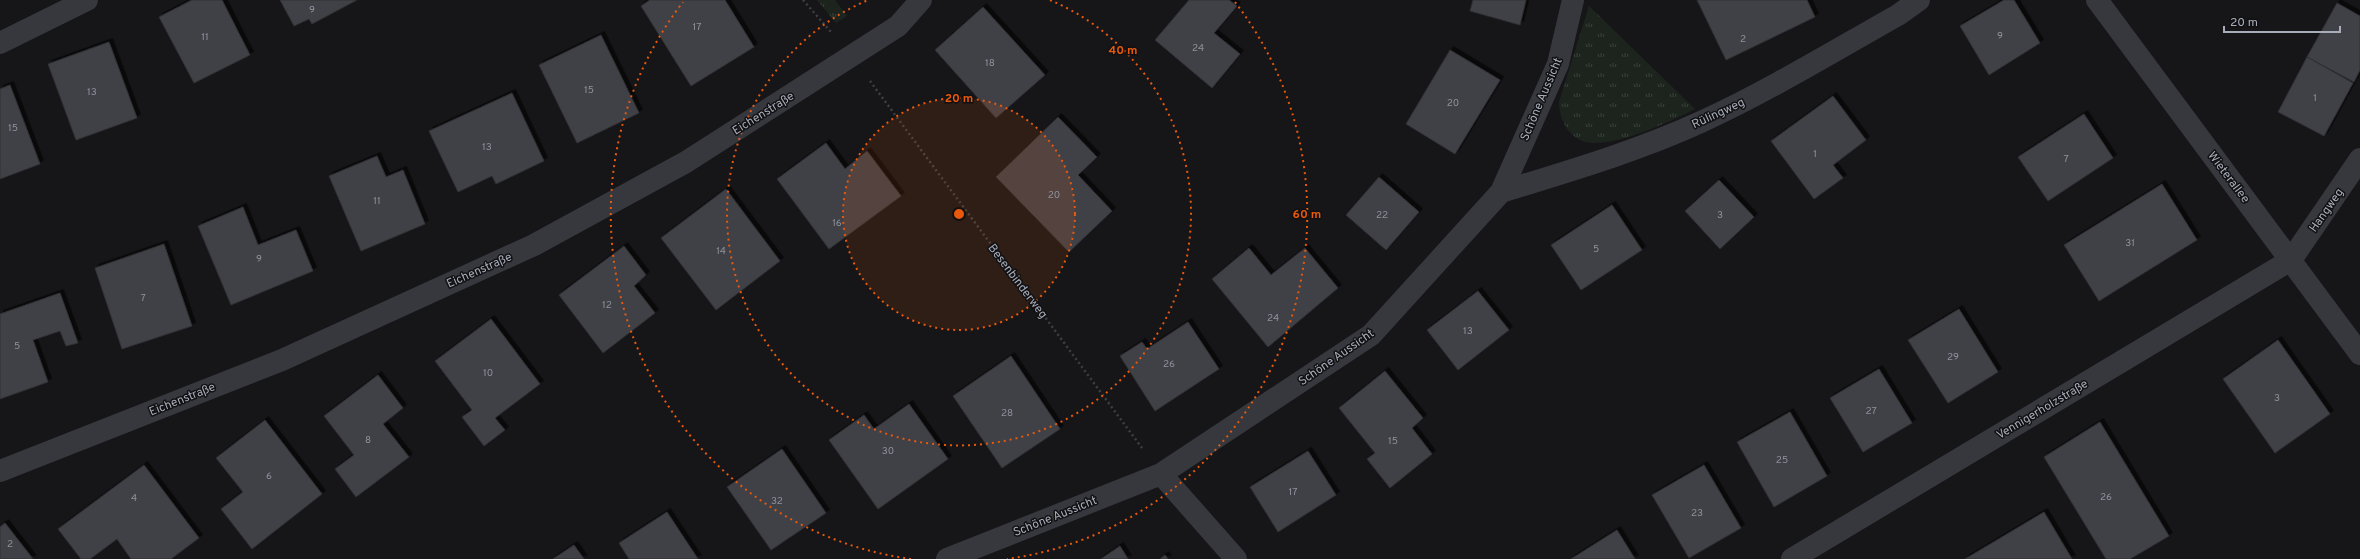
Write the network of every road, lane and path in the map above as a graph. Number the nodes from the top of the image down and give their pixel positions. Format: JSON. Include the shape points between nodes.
{"nodes":[{"id":1,"x":87,"y":0,"type":"edge"},
{"id":2,"x":803,"y":0,"type":"edge"},
{"id":3,"x":921,"y":0,"type":"edge"},
{"id":4,"x":1573,"y":0,"type":"edge"},
{"id":5,"x":1919,"y":0,"type":"edge"},
{"id":6,"x":2097,"y":0,"type":"edge"},
{"id":7,"x":0,"y":43,"type":"edge"},
{"id":8,"x":852,"y":57,"type":"junction"},
{"id":9,"x":2360,"y":159,"type":"edge"},
{"id":10,"x":1501,"y":192,"type":"junction"},
{"id":11,"x":2291,"y":260,"type":"junction"},
{"id":12,"x":2360,"y":354,"type":"edge"},
{"id":13,"x":0,"y":471,"type":"edge"},
{"id":14,"x":1161,"y":474,"type":"junction"},
{"id":15,"x":947,"y":559,"type":"edge"},
{"id":16,"x":1236,"y":559,"type":"edge"},
{"id":17,"x":1792,"y":559,"type":"edge"}],
"edges":[{"from":1,"to":7,"type":"street"},
{"from":2,"to":8,"type":"path","name":"Besenbinderweg"},
{"from":3,"to":8,"type":"street","name":"Eichenstraße","via":[[898,26]]},
{"from":4,"to":10,"type":"street","name":"Schöne Aussicht","via":[[1558,64]]},
{"from":5,"to":10,"type":"street","name":"Rülingweg","via":[[1898,15],[1750,98],[1702,121],[1610,158]]},
{"from":6,"to":11,"type":"street","name":"Wieterallee"},
{"from":8,"to":13,"type":"street","name":"Eichenstraße","via":[[686,162],[534,245],[282,360]]},
{"from":8,"to":14,"type":"path","name":"Besenbinderweg"},
{"from":9,"to":11,"type":"street","name":"Hangweg"},
{"from":10,"to":14,"type":"street","name":"Schöne Aussicht","via":[[1370,335]]},
{"from":11,"to":12,"type":"street","name":"Wieterallee"},
{"from":11,"to":17,"type":"street","name":"Vennigerholzstraße"},
{"from":14,"to":15,"type":"street","name":"Schöne Aussicht"},
{"from":14,"to":16,"type":"street"}]}
